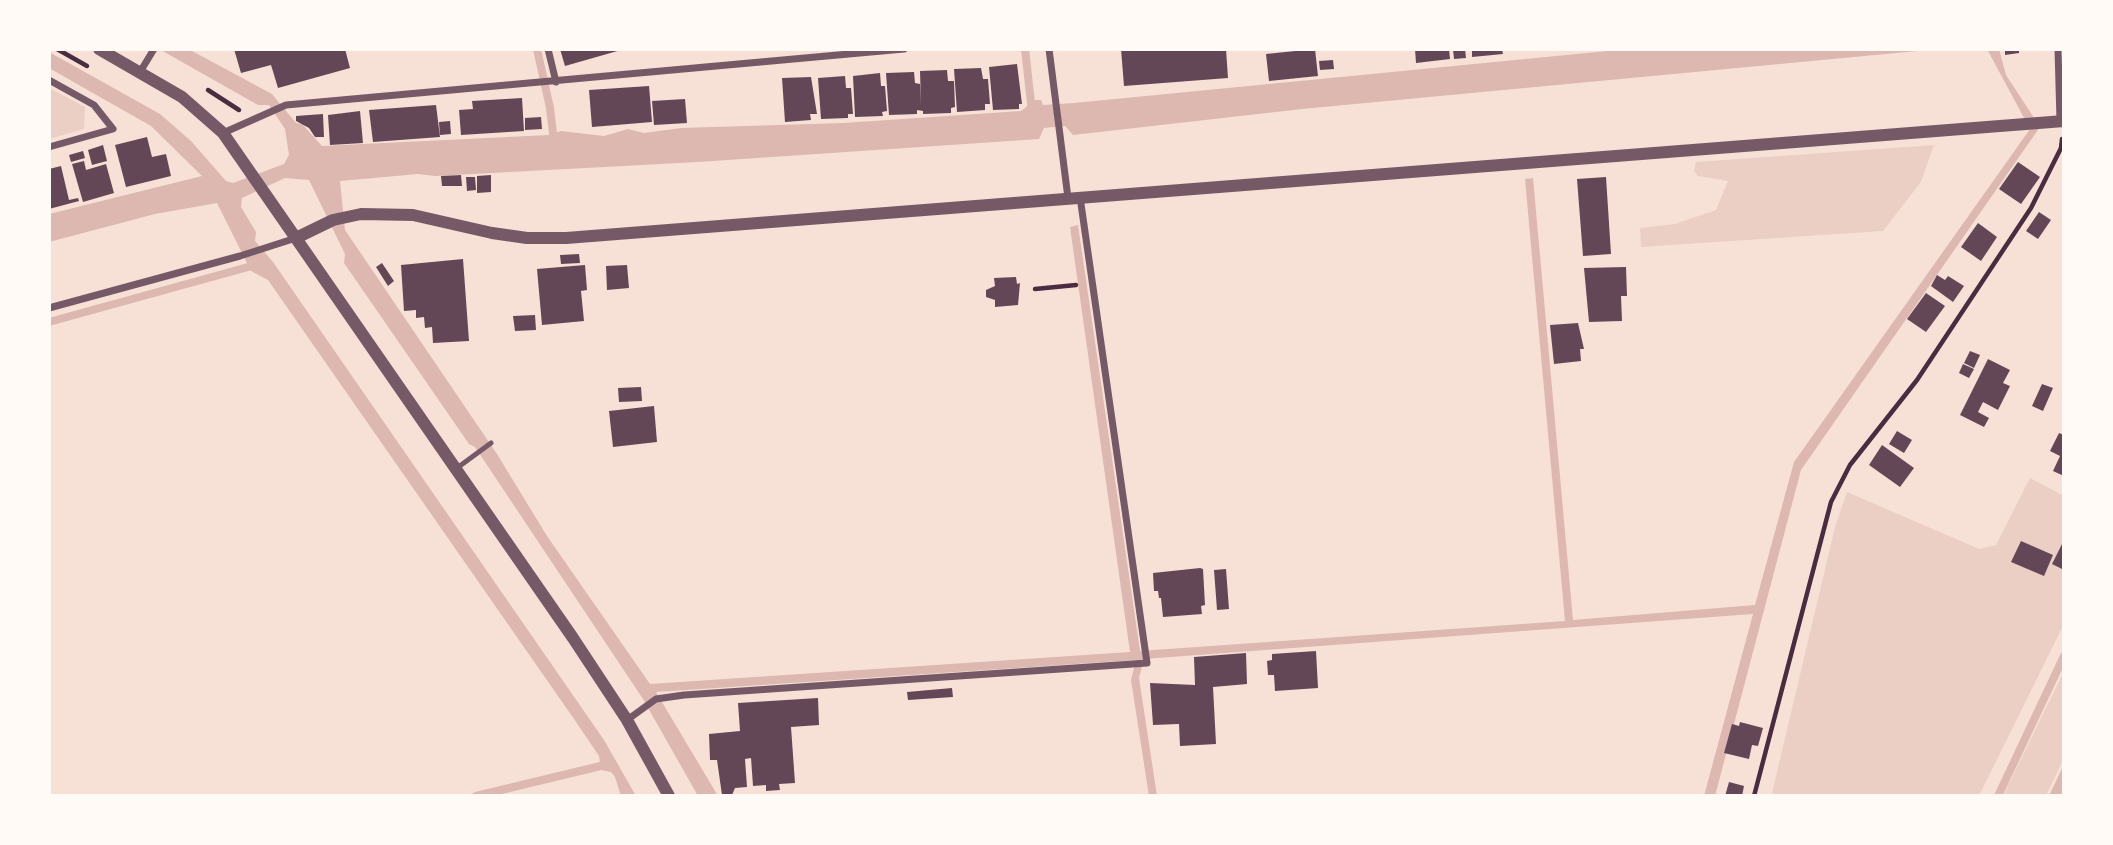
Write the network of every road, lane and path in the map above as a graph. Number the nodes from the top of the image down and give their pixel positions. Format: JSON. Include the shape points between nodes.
{"nodes":[{"id":1,"x":57,"y":49,"type":"edge"},
{"id":2,"x":99,"y":49,"type":"edge"},
{"id":3,"x":154,"y":49,"type":"edge"},
{"id":4,"x":548,"y":49,"type":"edge"},
{"id":5,"x":904,"y":49,"type":"edge"},
{"id":6,"x":1049,"y":49,"type":"edge"},
{"id":7,"x":2058,"y":49,"type":"edge"},
{"id":8,"x":2064,"y":49,"type":"edge"},
{"id":9,"x":91,"y":68,"type":"dead end"},
{"id":10,"x":140,"y":72,"type":"junction"},
{"id":11,"x":49,"y":80,"type":"edge"},
{"id":12,"x":554,"y":82,"type":"junction"},
{"id":13,"x":2062,"y":121,"type":"edge"},
{"id":14,"x":223,"y":133,"type":"junction"},
{"id":15,"x":49,"y":147,"type":"edge"},
{"id":16,"x":1074,"y":197,"type":"junction"},
{"id":17,"x":296,"y":238,"type":"junction"},
{"id":18,"x":1068,"y":286,"type":"dead end"},
{"id":19,"x":1035,"y":289,"type":"dead end"},
{"id":20,"x":49,"y":308,"type":"edge"},
{"id":21,"x":491,"y":443,"type":"dead end"},
{"id":22,"x":457,"y":468,"type":"junction"},
{"id":23,"x":627,"y":720,"type":"junction"},
{"id":24,"x":669,"y":796,"type":"edge"},
{"id":25,"x":1754,"y":796,"type":"edge"}],
"edges":[{"from":1,"to":9,"type":"path"},
{"from":2,"to":10,"type":"street"},
{"from":3,"to":10,"type":"street"},
{"from":4,"to":12,"type":"street"},
{"from":5,"to":12,"type":"street"},
{"from":6,"to":16,"type":"street","via":[[1058,130]]},
{"from":7,"to":8,"type":"street"},
{"from":7,"to":13,"type":"street"},
{"from":10,"to":14,"type":"street","via":[[182,97]]},
{"from":11,"to":15,"type":"street","via":[[94,105],[113,129]]},
{"from":12,"to":14,"type":"street","via":[[286,105]]},
{"from":13,"to":16,"type":"street"},
{"from":13,"to":25,"type":"path","via":[[2061,148],[2031,208],[1917,380],[1850,465],[1830,502]]},
{"from":14,"to":17,"type":"street"},
{"from":16,"to":17,"type":"street","via":[[566,237],[503,234],[389,212],[333,220]]},
{"from":16,"to":23,"type":"street","via":[[1144,657],[1130,664],[656,699]]},
{"from":17,"to":20,"type":"street"},
{"from":17,"to":22,"type":"street"},
{"from":18,"to":19,"type":"path"},
{"from":21,"to":22,"type":"lane"},
{"from":22,"to":23,"type":"street"},
{"from":23,"to":24,"type":"street"}]}
